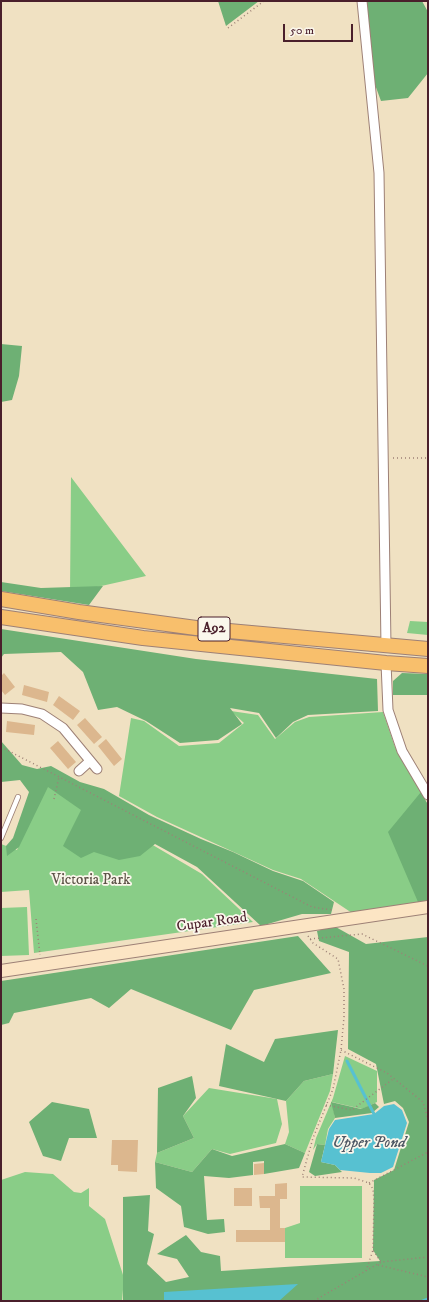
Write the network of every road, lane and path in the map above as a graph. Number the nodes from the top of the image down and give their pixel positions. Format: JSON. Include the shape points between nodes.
{"nodes":[{"id":1,"x":264,"y":1,"type":"edge"},
{"id":2,"x":362,"y":1,"type":"edge"},
{"id":3,"x":228,"y":28,"type":"dead end"},
{"id":4,"x":383,"y":458,"type":"junction"},
{"id":5,"x":428,"y":458,"type":"edge"},
{"id":6,"x":1,"y":599,"type":"edge"},
{"id":7,"x":1,"y":617,"type":"edge"},
{"id":8,"x":386,"y":646,"type":"junction"},
{"id":9,"x":428,"y":649,"type":"edge"},
{"id":10,"x":386,"y":663,"type":"junction"},
{"id":11,"x":428,"y":666,"type":"edge"},
{"id":12,"x":1,"y":708,"type":"edge"},
{"id":13,"x":1,"y":747,"type":"edge"},
{"id":14,"x":90,"y":761,"type":"junction"},
{"id":15,"x":97,"y":769,"type":"dead end"},
{"id":16,"x":78,"y":771,"type":"dead end"},
{"id":17,"x":59,"y":777,"type":"junction"},
{"id":18,"x":428,"y":795,"type":"edge"},
{"id":19,"x":18,"y":797,"type":"dead end"},
{"id":20,"x":54,"y":799,"type":"dead end"},
{"id":21,"x":1,"y":838,"type":"edge"},
{"id":22,"x":428,"y":907,"type":"edge"},
{"id":23,"x":334,"y":910,"type":"dead end"},
{"id":24,"x":36,"y":919,"type":"dead end"},
{"id":25,"x":301,"y":926,"type":"junction"},
{"id":26,"x":310,"y":939,"type":"junction"},
{"id":27,"x":38,"y":943,"type":"dead end"},
{"id":28,"x":428,"y":966,"type":"edge"},
{"id":29,"x":1,"y":971,"type":"edge"},
{"id":30,"x":341,"y":1050,"type":"junction"},
{"id":31,"x":394,"y":1079,"type":"junction"},
{"id":32,"x":326,"y":1105,"type":"junction"},
{"id":33,"x":428,"y":1120,"type":"edge"},
{"id":34,"x":428,"y":1152,"type":"edge"},
{"id":35,"x":369,"y":1183,"type":"junction"},
{"id":36,"x":373,"y":1250,"type":"junction"},
{"id":37,"x":428,"y":1257,"type":"edge"},
{"id":38,"x":381,"y":1262,"type":"junction"},
{"id":39,"x":378,"y":1264,"type":"junction"},
{"id":40,"x":366,"y":1271,"type":"junction"},
{"id":41,"x":428,"y":1277,"type":"edge"},
{"id":42,"x":314,"y":1301,"type":"edge"}],
"edges":[{"from":1,"to":3,"type":"path"},
{"from":2,"to":4,"type":"street","via":[[379,173]]},
{"from":4,"to":5,"type":"path"},
{"from":4,"to":8,"type":"street"},
{"from":6,"to":8,"type":"highway","number":"A92","via":[[196,628]]},
{"from":7,"to":10,"type":"highway","number":"A92","via":[[143,638]]},
{"from":8,"to":9,"type":"highway","number":"A92"},
{"from":10,"to":11,"type":"highway","number":"A92"},
{"from":10,"to":18,"type":"street","via":[[388,710],[402,751]]},
{"from":12,"to":14,"type":"street","via":[[22,709],[42,714],[63,728]]},
{"from":13,"to":17,"type":"path"},
{"from":14,"to":15,"type":"street"},
{"from":14,"to":16,"type":"street"},
{"from":17,"to":20,"type":"path"},
{"from":17,"to":23,"type":"path","via":[[312,908]]},
{"from":19,"to":21,"type":"lane"},
{"from":22,"to":25,"type":"main road","name":"Cupar Road"},
{"from":24,"to":27,"type":"path"},
{"from":25,"to":26,"type":"path"},
{"from":25,"to":29,"type":"main road","name":"Cupar Road"},
{"from":26,"to":28,"type":"path","via":[[362,934]]},
{"from":26,"to":30,"type":"path","via":[[338,959],[344,989]]},
{"from":30,"to":31,"type":"path"},
{"from":30,"to":32,"type":"path","via":[[333,1089]]},
{"from":31,"to":32,"type":"path","via":[[352,1110]]},
{"from":31,"to":33,"type":"path","via":[[422,1102]]},
{"from":32,"to":35,"type":"path","via":[[302,1177],[354,1178]]},
{"from":34,"to":35,"type":"path"},
{"from":35,"to":36,"type":"path","via":[[373,1189],[374,1200]]},
{"from":36,"to":38,"type":"path"},
{"from":36,"to":40,"type":"path"},
{"from":37,"to":38,"type":"path"},
{"from":38,"to":39,"type":"path"},
{"from":39,"to":40,"type":"path"},
{"from":39,"to":41,"type":"path"},
{"from":40,"to":42,"type":"path"}]}
